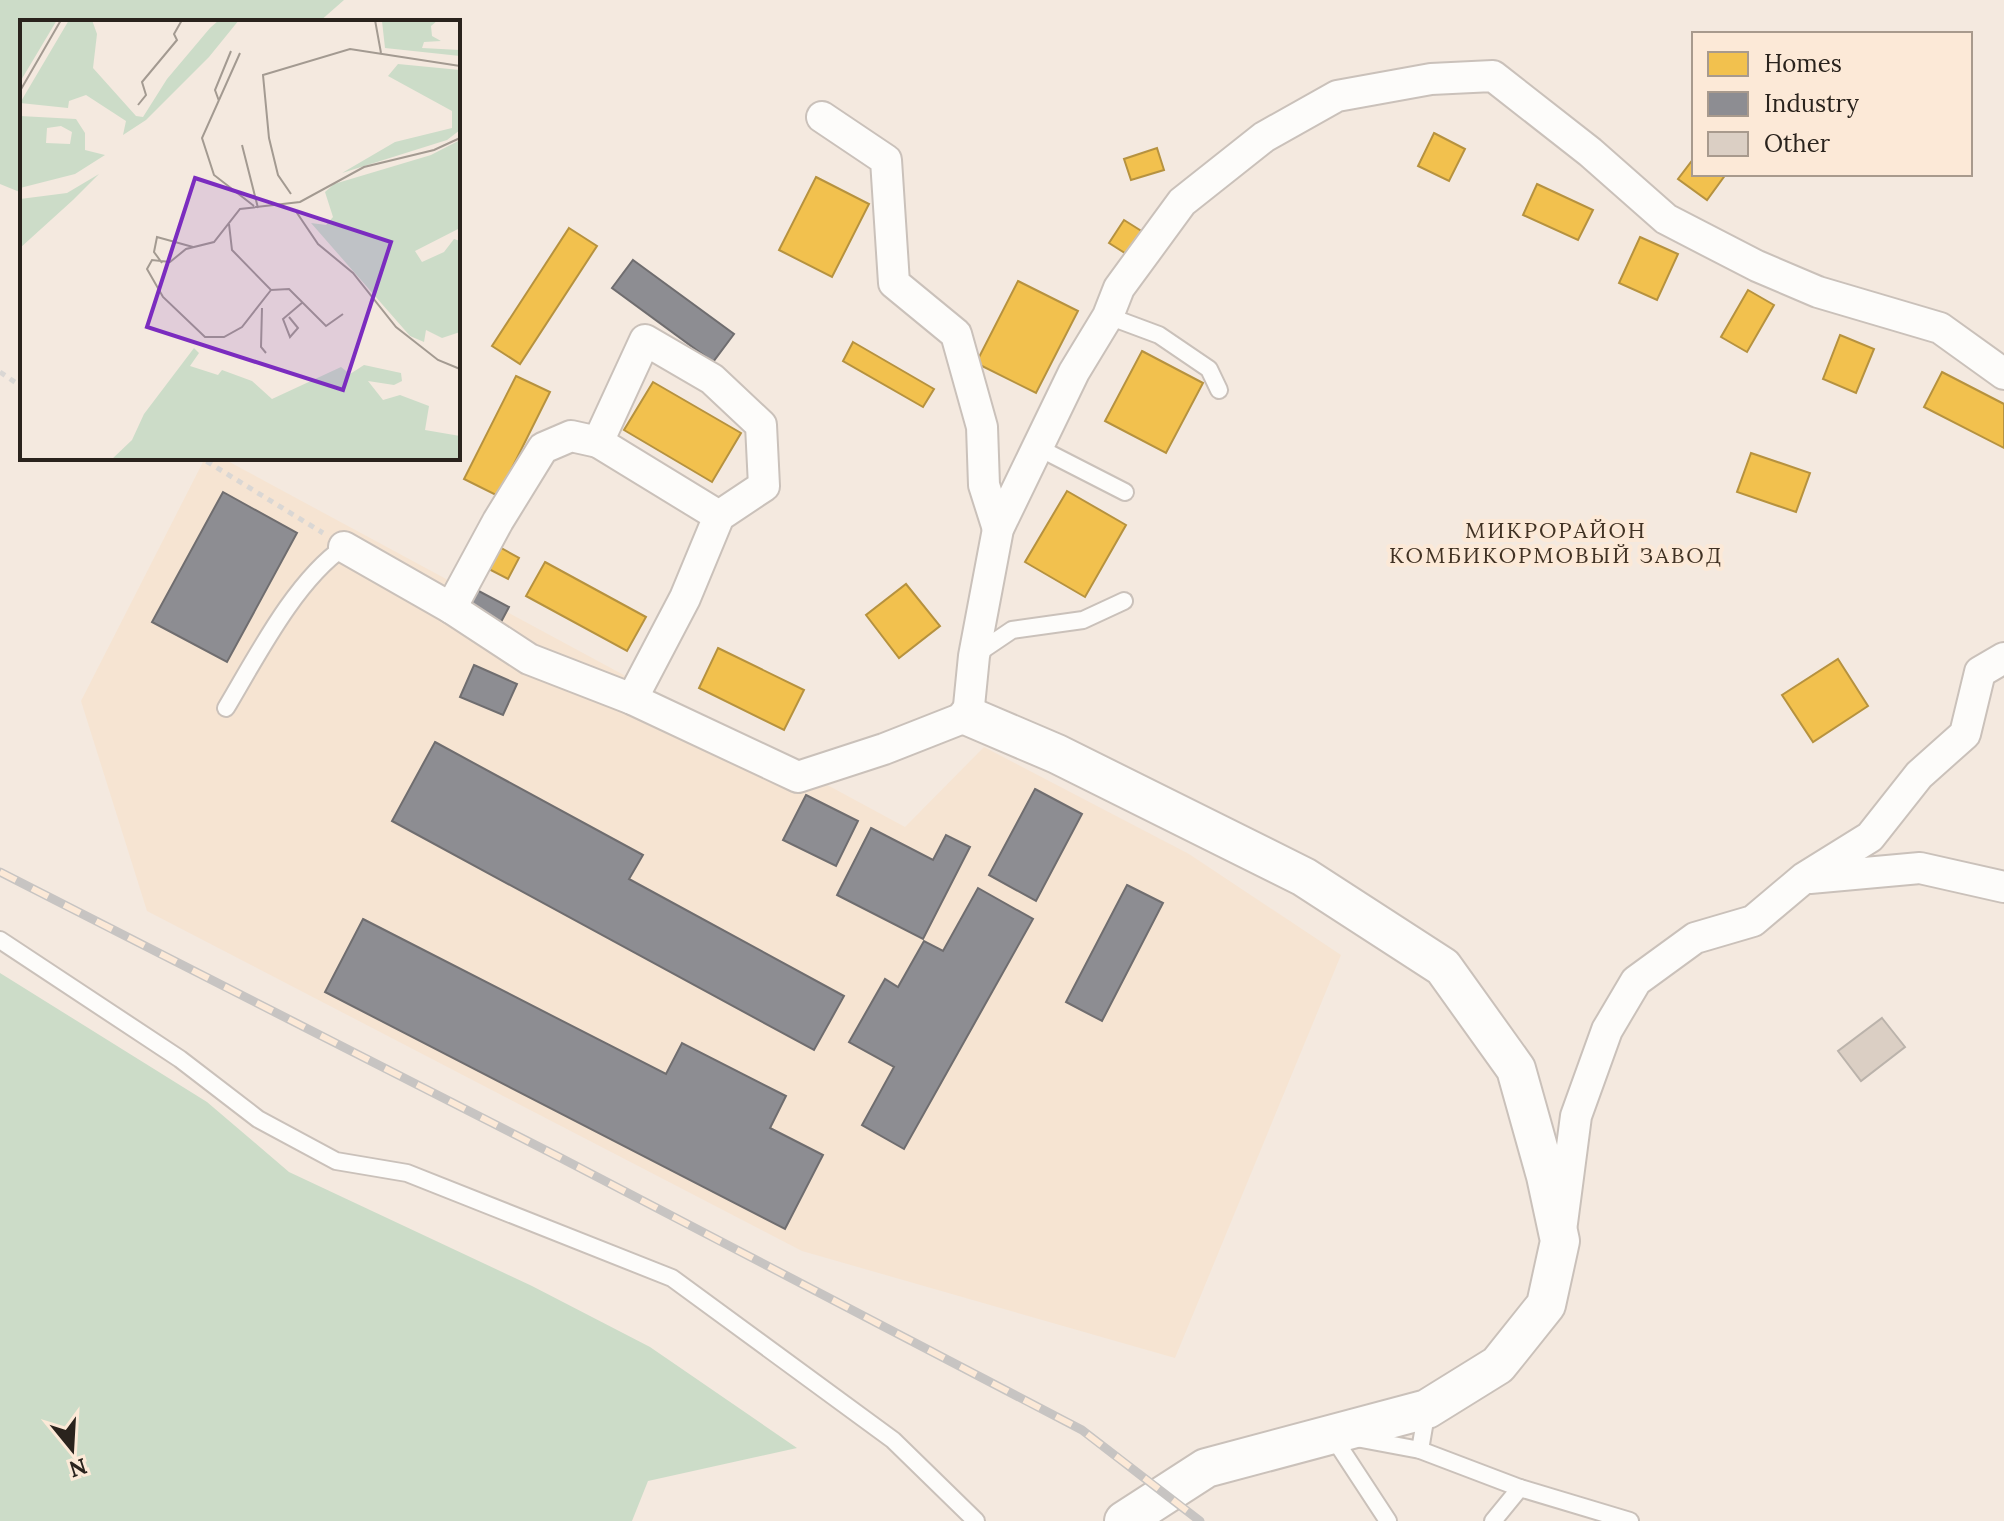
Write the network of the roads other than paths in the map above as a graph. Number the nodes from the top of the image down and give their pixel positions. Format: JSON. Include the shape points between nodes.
{"nodes":[{"id":1,"x":822,"y":117,"type":"dead end"},
{"id":2,"x":1108,"y":316,"type":"junction"},
{"id":3,"x":2004,"y":374,"type":"edge"},
{"id":4,"x":1219,"y":390,"type":"dead end"},
{"id":5,"x":598,"y":442,"type":"junction"},
{"id":6,"x":1039,"y":448,"type":"junction"},
{"id":7,"x":1125,"y":492,"type":"dead end"},
{"id":8,"x":719,"y":516,"type":"junction"},
{"id":9,"x":998,"y":529,"type":"junction"},
{"id":10,"x":344,"y":547,"type":"joint"},
{"id":11,"x":1124,"y":601,"type":"dead end"},
{"id":12,"x":451,"y":608,"type":"junction"},
{"id":13,"x":974,"y":656,"type":"junction"},
{"id":14,"x":2004,"y":658,"type":"edge"},
{"id":15,"x":632,"y":699,"type":"junction"},
{"id":16,"x":226,"y":708,"type":"dead end"},
{"id":17,"x":968,"y":716,"type":"junction"},
{"id":18,"x":1804,"y":878,"type":"junction"},
{"id":19,"x":2004,"y":887,"type":"edge"},
{"id":20,"x":0,"y":940,"type":"edge"},
{"id":21,"x":1560,"y":1241,"type":"junction"},
{"id":22,"x":1427,"y":1409,"type":"junction"},
{"id":23,"x":1330,"y":1433,"type":"junction"},
{"id":24,"x":1420,"y":1450,"type":"junction"},
{"id":25,"x":1520,"y":1488,"type":"junction"},
{"id":26,"x":976,"y":1521,"type":"edge"},
{"id":27,"x":1124,"y":1521,"type":"edge"},
{"id":28,"x":1388,"y":1521,"type":"edge"},
{"id":29,"x":1493,"y":1521,"type":"edge"},
{"id":30,"x":1630,"y":1521,"type":"edge"}],
"edges":[{"from":1,"to":9,"type":"street","via":[[886,160],[894,283],[956,334],[982,427],[984,485]]},
{"from":2,"to":3,"type":"street","via":[[1119,288],[1182,202],[1264,137],[1337,96],[1431,79],[1493,76],[1666,219],[1818,292],[1940,328]]},
{"from":2,"to":4,"type":"lane","via":[[1159,335],[1209,369]]},
{"from":2,"to":6,"type":"street","via":[[1074,372]]},
{"from":5,"to":8,"type":"street"},
{"from":5,"to":8,"type":"street","via":[[645,340],[712,379],[761,425],[764,486]]},
{"from":5,"to":12,"type":"street","via":[[571,436],[543,448]]},
{"from":6,"to":7,"type":"lane"},
{"from":6,"to":9,"type":"street"},
{"from":8,"to":15,"type":"street","via":[[685,598]]},
{"from":9,"to":13,"type":"street"},
{"from":10,"to":12,"type":"street"},
{"from":10,"to":16,"type":"lane","via":[[325,560],[275,627]]},
{"from":11,"to":13,"type":"lane","via":[[1083,620],[1012,630]]},
{"from":12,"to":15,"type":"street","via":[[529,659]]},
{"from":13,"to":17,"type":"street"},
{"from":14,"to":18,"type":"street","via":[[1980,672],[1965,734],[1919,775],[1870,837]]},
{"from":15,"to":17,"type":"street","via":[[798,777]]},
{"from":17,"to":21,"type":"street","via":[[1057,754],[1304,877],[1443,967],[1516,1069]]},
{"from":18,"to":19,"type":"street","via":[[1920,868]]},
{"from":18,"to":21,"type":"street","via":[[1753,921],[1695,938],[1636,981],[1607,1030],[1576,1116]]},
{"from":20,"to":26,"type":"lane","via":[[180,1059],[258,1119],[336,1161],[407,1173],[672,1278],[893,1440]]},
{"from":21,"to":22,"type":"street","via":[[1546,1305],[1498,1365]]},
{"from":22,"to":23,"type":"street"},
{"from":22,"to":24,"type":"lane"},
{"from":23,"to":24,"type":"lane"},
{"from":23,"to":27,"type":"street","via":[[1206,1468]]},
{"from":23,"to":28,"type":"lane"},
{"from":24,"to":25,"type":"lane"},
{"from":25,"to":29,"type":"lane"},
{"from":25,"to":30,"type":"lane"}]}
